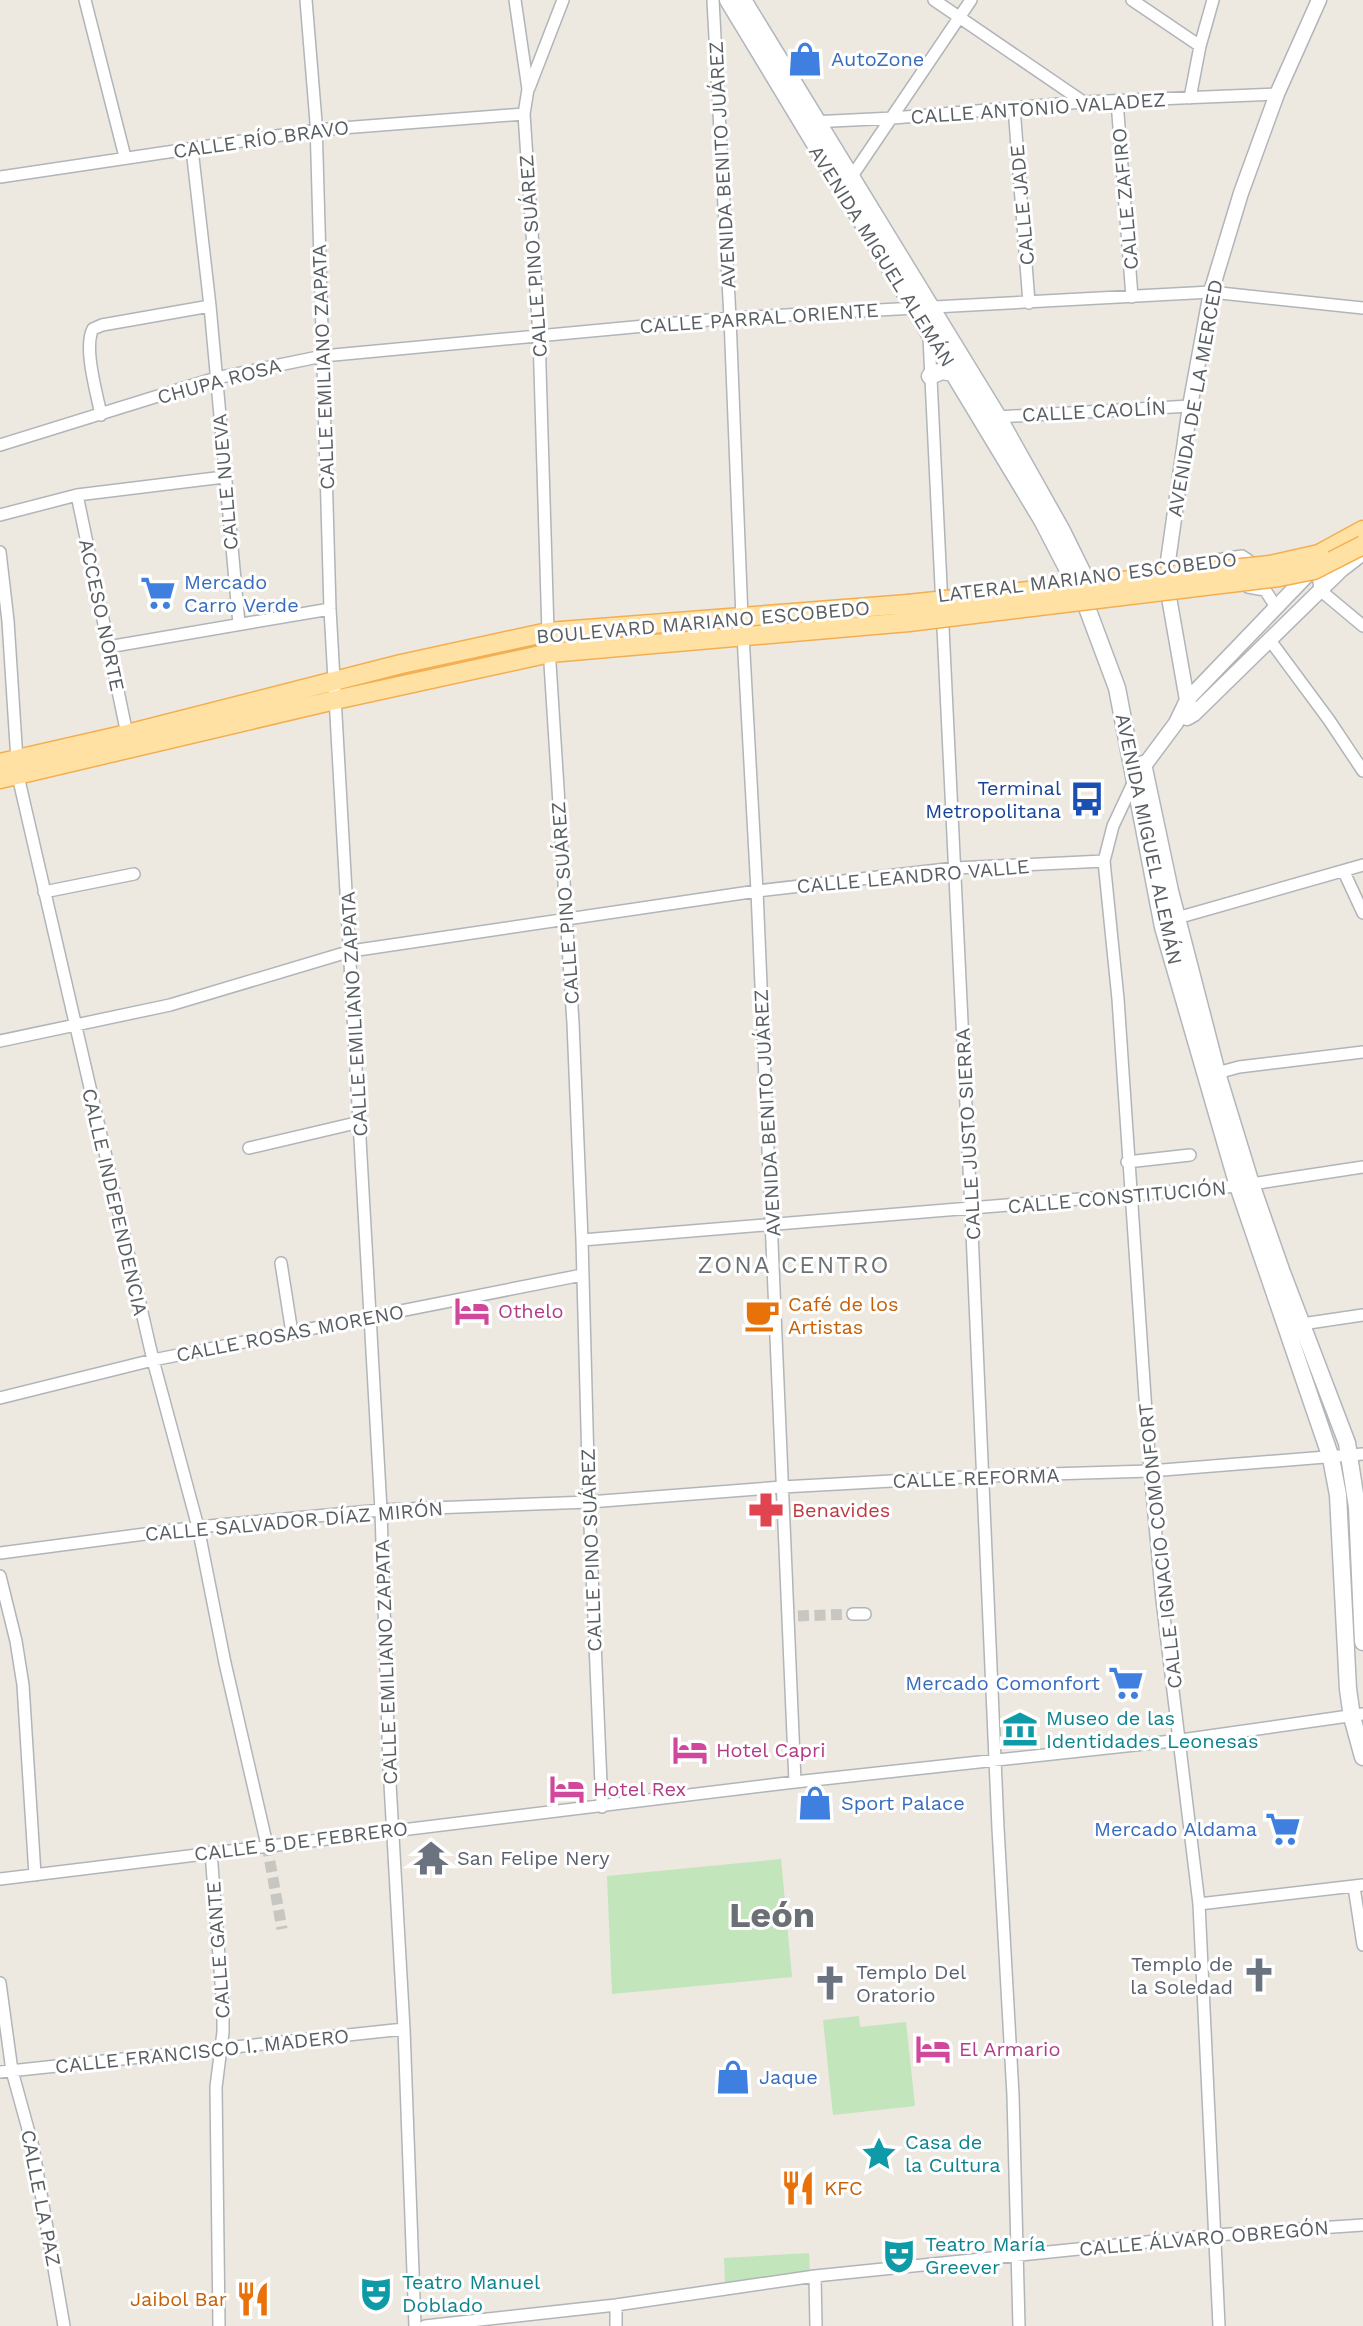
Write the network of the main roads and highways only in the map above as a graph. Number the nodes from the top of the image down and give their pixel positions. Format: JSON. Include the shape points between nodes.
{"nodes":[{"id":1,"x":728,"y":0,"type":"edge"},
{"id":2,"x":743,"y":0,"type":"edge"},
{"id":3,"x":846,"y":184,"type":"junction"},
{"id":4,"x":922,"y":308,"type":"junction"},
{"id":5,"x":954,"y":373,"type":"junction"},
{"id":6,"x":930,"y":376,"type":"road end"},
{"id":7,"x":1363,"y":530,"type":"edge"},
{"id":8,"x":1363,"y":545,"type":"edge"},
{"id":9,"x":1079,"y":579,"type":"junction"},
{"id":10,"x":915,"y":612,"type":"junction"},
{"id":11,"x":748,"y":629,"type":"junction"},
{"id":12,"x":8,"y":769,"type":"edge"},
{"id":13,"x":1140,"y":772,"type":"junction"},
{"id":14,"x":1245,"y":1185,"type":"junction"},
{"id":15,"x":1356,"y":1455,"type":"edge"},
{"id":16,"x":1362,"y":1562,"type":"edge"},
{"id":17,"x":1363,"y":1642,"type":"edge"},
{"id":18,"x":1357,"y":1715,"type":"edge"},
{"id":19,"x":1363,"y":1757,"type":"edge"}],
"edges":[{"from":1,"to":3,"type":"main road","name":"AVENIDA MIGUEL ALEMÁN","via":[[799,121]]},
{"from":2,"to":3,"type":"main road","name":"AVENIDA MIGUEL ALEMÁN","via":[[817,122]]},
{"from":3,"to":4,"type":"main road","name":"AVENIDA MIGUEL ALEMÁN"},
{"from":4,"to":5,"type":"main road","name":"AVENIDA MIGUEL ALEMÁN","via":[[929,335]]},
{"from":4,"to":9,"type":"main road","name":"AVENIDA MIGUEL ALEMÁN","via":[[998,417],[1062,531]]},
{"from":5,"to":6,"type":"main road"},
{"from":5,"to":9,"type":"main road","name":"AVENIDA MIGUEL ALEMÁN"},
{"from":7,"to":10,"type":"main road","name":"BOULEVARD MARIANO ESCOBEDO","bridge":true,"via":[[1327,550],[1270,565]]},
{"from":8,"to":10,"type":"main road","name":"BOULEVARD MARIANO ESCOBEDO","bridge":true,"via":[[1314,570],[1279,577]]},
{"from":9,"to":13,"type":"main road","name":"AVENIDA MIGUEL ALEMÁN","via":[[1092,604]]},
{"from":10,"to":11,"type":"main road","name":"BOULEVARD MARIANO ESCOBEDO"},
{"from":11,"to":12,"type":"main road","name":"BOULEVARD MARIANO ESCOBEDO","via":[[550,653]]},
{"from":11,"to":12,"type":"main road","name":"BOULEVARD MARIANO ESCOBEDO","via":[[548,632],[335,680]]},
{"from":13,"to":14,"type":"main road","name":"AVENIDA MIGUEL ALEMÁN"},
{"from":13,"to":14,"type":"main road","name":"AVENIDA MIGUEL ALEMÁN","via":[[1163,927]]},
{"from":14,"to":15,"type":"main road","name":"AVENIDA MIGUEL ALEMÁN"},
{"from":14,"to":18,"type":"main road","name":"AVENIDA MIGUEL ALEMÁN","via":[[1331,1458],[1338,1495],[1345,1661]]},
{"from":15,"to":16,"type":"main road","name":"AVENIDA MIGUEL ALEMÁN"},
{"from":16,"to":17,"type":"main road","name":"AVENIDA MIGUEL ALEMÁN"},
{"from":18,"to":19,"type":"main road","name":"AVENIDA MIGUEL ALEMÁN"}]}
